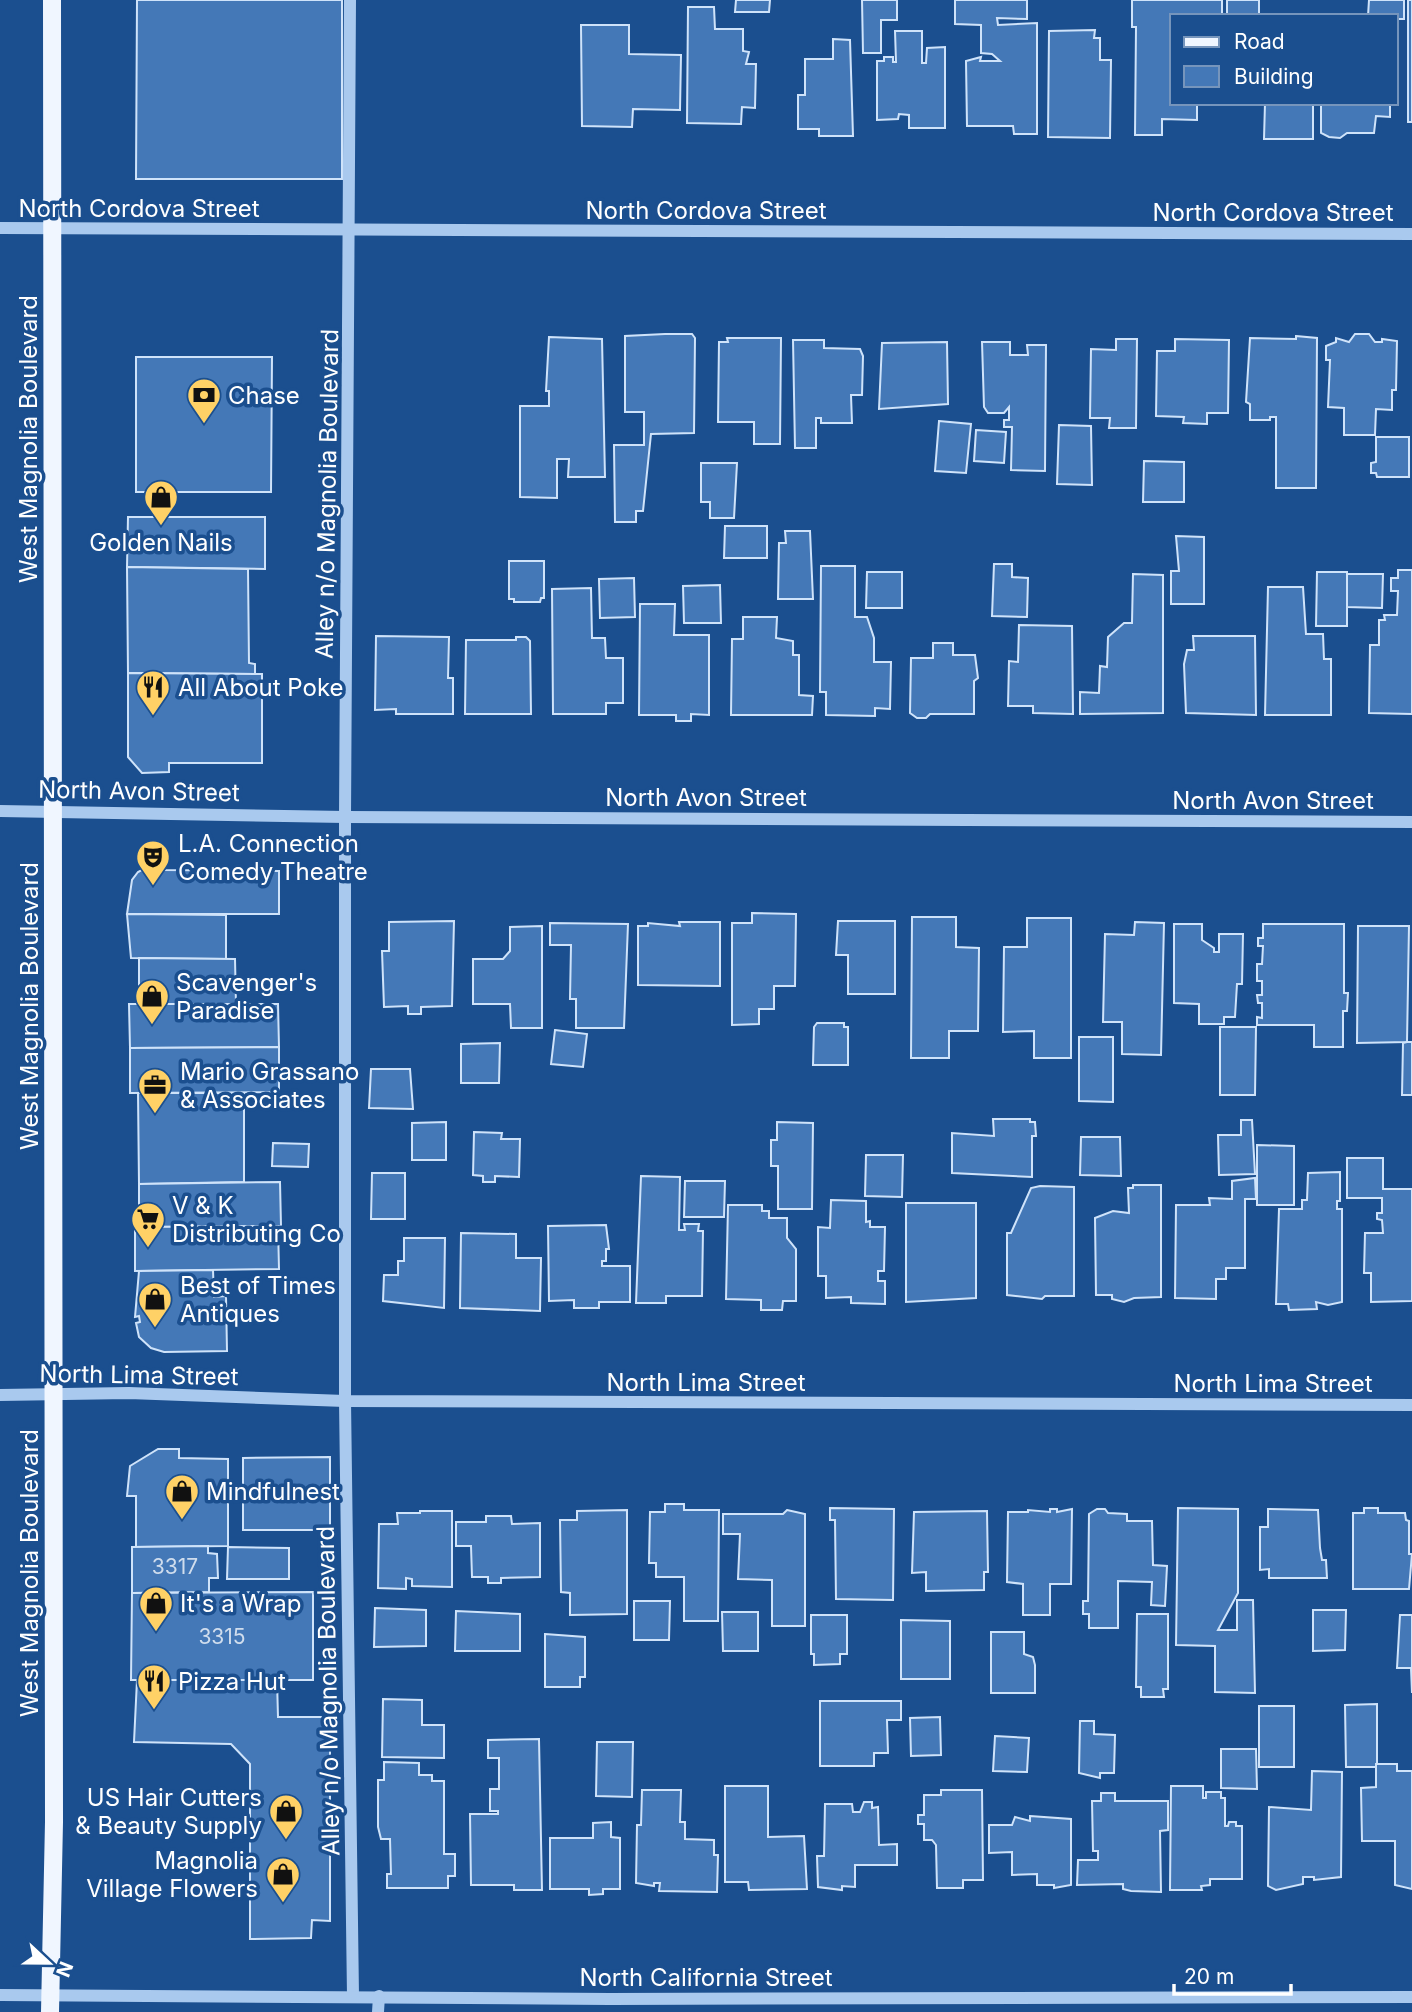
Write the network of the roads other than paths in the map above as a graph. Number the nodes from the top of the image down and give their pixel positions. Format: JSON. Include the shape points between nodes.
{"nodes":[{"id":1,"x":52,"y":0,"type":"edge"},
{"id":2,"x":350,"y":0,"type":"edge"},
{"id":3,"x":0,"y":228,"type":"edge"},
{"id":4,"x":53,"y":229,"type":"junction"},
{"id":5,"x":351,"y":230,"type":"junction"},
{"id":6,"x":1412,"y":233,"type":"edge"},
{"id":7,"x":53,"y":810,"type":"junction"},
{"id":8,"x":0,"y":811,"type":"edge"},
{"id":9,"x":345,"y":817,"type":"junction"},
{"id":10,"x":1412,"y":822,"type":"edge"},
{"id":11,"x":53,"y":1394,"type":"junction"},
{"id":12,"x":0,"y":1395,"type":"edge"},
{"id":13,"x":345,"y":1401,"type":"junction"},
{"id":14,"x":1412,"y":1405,"type":"edge"},
{"id":15,"x":0,"y":1995,"type":"edge"},
{"id":16,"x":353,"y":1996,"type":"junction"},
{"id":17,"x":379,"y":1996,"type":"junction"},
{"id":18,"x":1412,"y":1997,"type":"edge"},
{"id":19,"x":49,"y":2003,"type":"edge"},
{"id":20,"x":378,"y":2012,"type":"edge"}],
"edges":[{"from":1,"to":4,"type":"main road","name":"West Magnolia Boulevard"},
{"from":2,"to":5,"type":"street","name":"Alley n/o Magnolia Boulevard"},
{"from":3,"to":4,"type":"street","name":"North Cordova Street"},
{"from":4,"to":5,"type":"street","name":"North Cordova Street"},
{"from":4,"to":7,"type":"main road","name":"West Magnolia Boulevard"},
{"from":5,"to":6,"type":"street","name":"North Cordova Street"},
{"from":5,"to":9,"type":"street","name":"Alley n/o Magnolia Boulevard"},
{"from":7,"to":8,"type":"street","name":"North Avon Street"},
{"from":7,"to":9,"type":"street","name":"North Avon Street"},
{"from":7,"to":11,"type":"main road","name":"West Magnolia Boulevard"},
{"from":9,"to":10,"type":"street","name":"North Avon Street"},
{"from":9,"to":13,"type":"street","name":"Alley n/o Magnolia Boulevard"},
{"from":11,"to":12,"type":"street","name":"North Lima Street"},
{"from":11,"to":13,"type":"street","name":"North Lima Street"},
{"from":11,"to":19,"type":"main road","name":"West Magnolia Boulevard","via":[[54,1822]]},
{"from":13,"to":14,"type":"street","name":"North Lima Street"},
{"from":13,"to":16,"type":"street","name":"Alley n/o Magnolia Boulevard"},
{"from":15,"to":19,"type":"street","name":"North California Street"},
{"from":16,"to":17,"type":"street","name":"North California Street"},
{"from":16,"to":19,"type":"street","name":"North California Street"},
{"from":17,"to":18,"type":"street","name":"North California Street"},
{"from":17,"to":20,"type":"street"}]}
